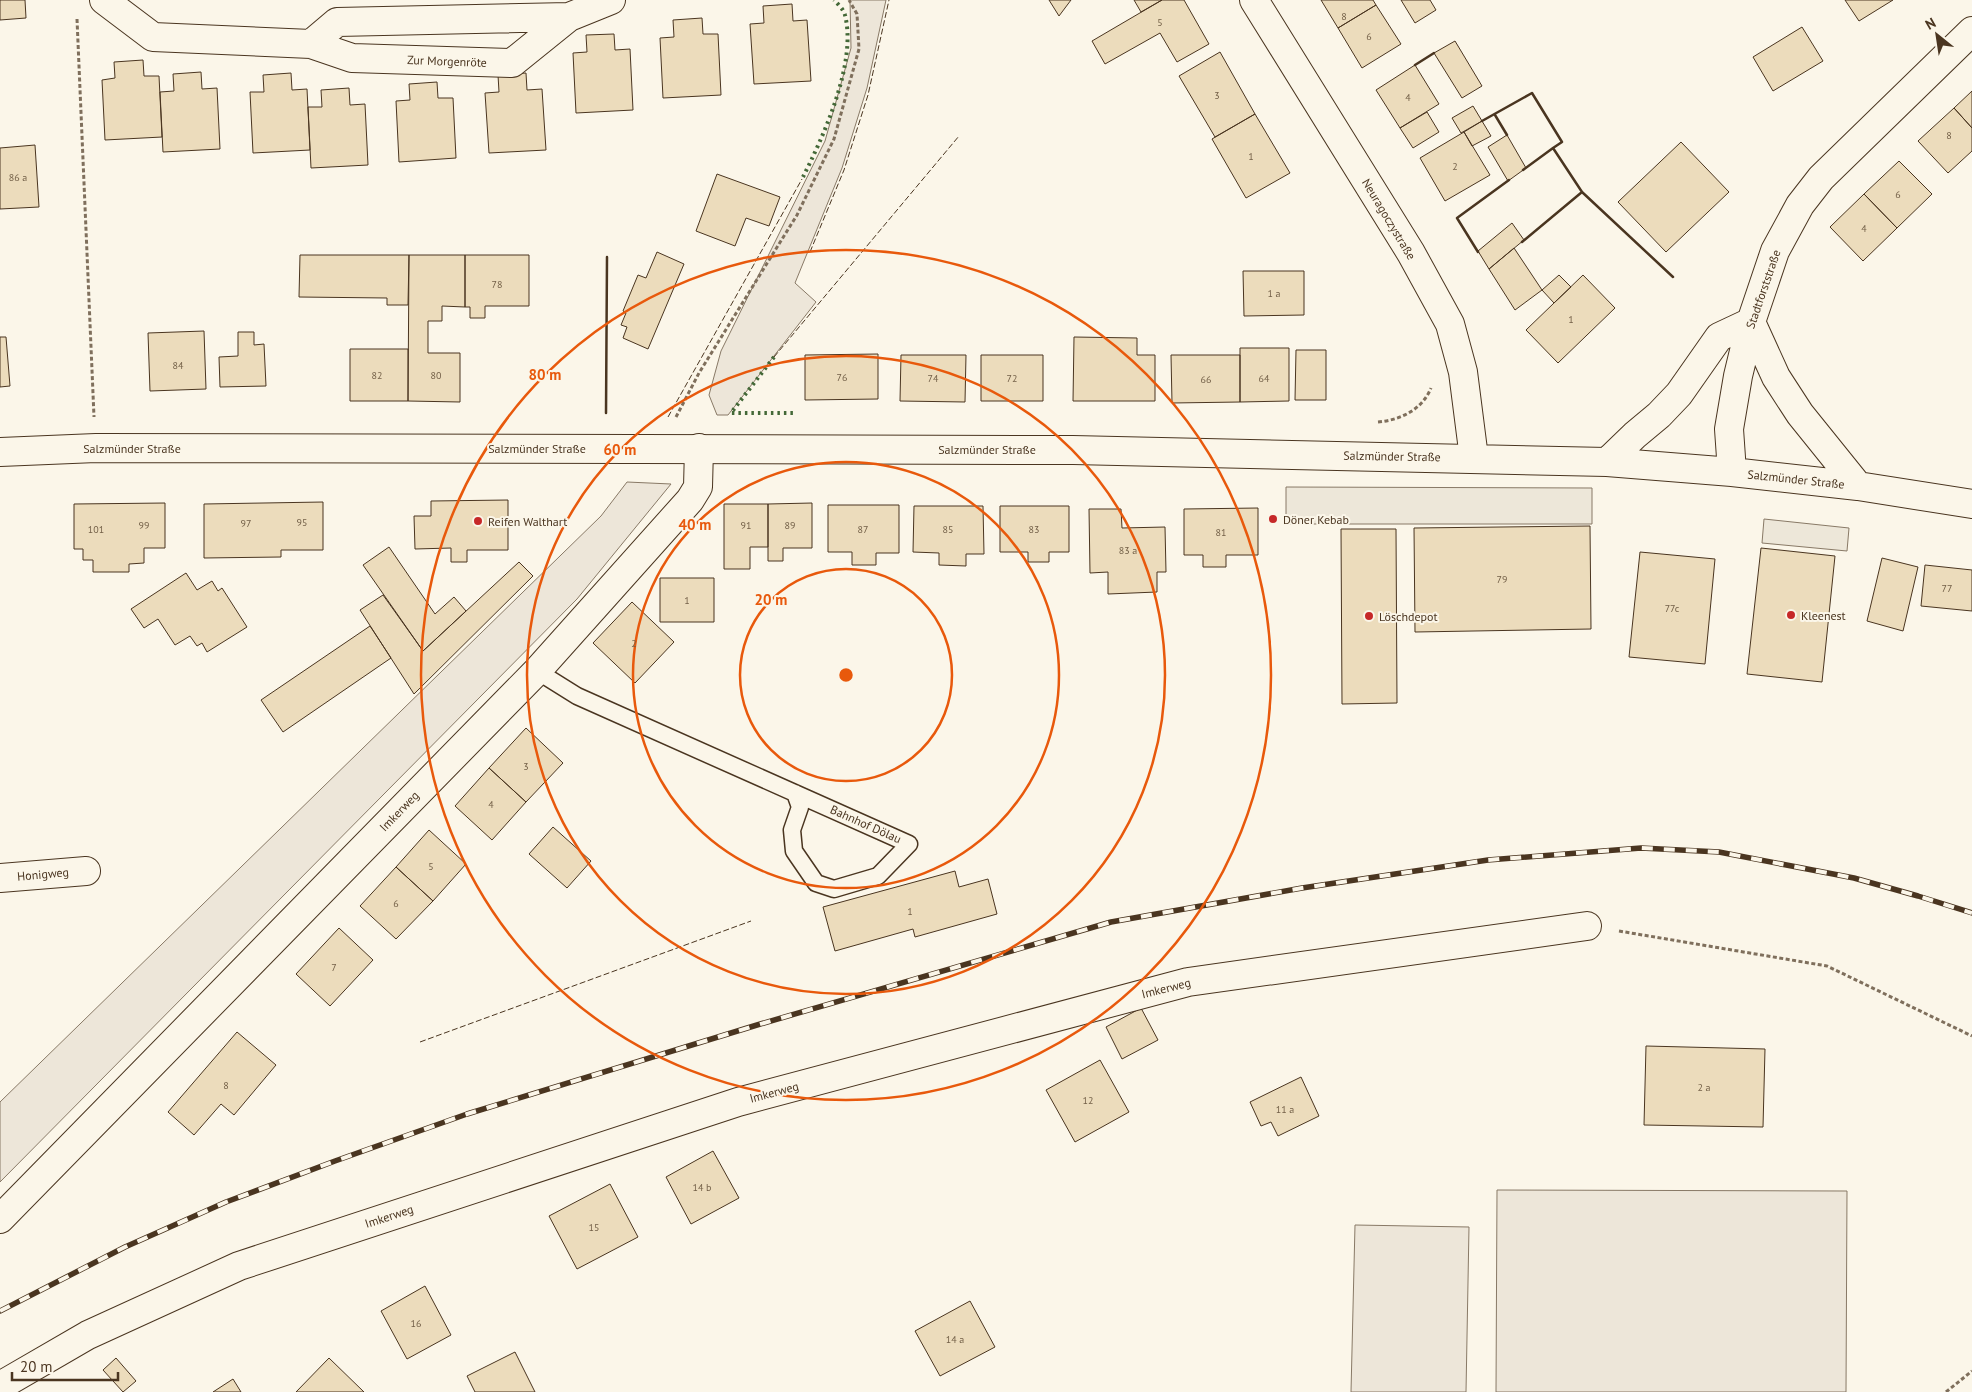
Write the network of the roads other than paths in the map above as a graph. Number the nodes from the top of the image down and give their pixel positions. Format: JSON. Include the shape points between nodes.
{"nodes":[{"id":1,"x":104,"y":0,"type":"edge"},
{"id":2,"x":611,"y":0,"type":"edge"},
{"id":3,"x":1254,"y":0,"type":"edge"},
{"id":4,"x":569,"y":17,"type":"junction"},
{"id":5,"x":1972,"y":31,"type":"edge"},
{"id":6,"x":311,"y":44,"type":"junction"},
{"id":7,"x":1751,"y":322,"type":"junction"},
{"id":8,"x":699,"y":448,"type":"junction"},
{"id":9,"x":0,"y":452,"type":"edge"},
{"id":10,"x":1474,"y":458,"type":"junction"},
{"id":11,"x":1607,"y":462,"type":"junction"},
{"id":12,"x":1732,"y":472,"type":"junction"},
{"id":13,"x":1858,"y":486,"type":"junction"},
{"id":14,"x":1972,"y":504,"type":"edge"},
{"id":15,"x":537,"y":671,"type":"junction"},
{"id":16,"x":795,"y":793,"type":"junction"},
{"id":17,"x":86,"y":871,"type":"dead end"},
{"id":18,"x":0,"y":878,"type":"edge"},
{"id":19,"x":1587,"y":926,"type":"road end"},
{"id":20,"x":0,"y":1219,"type":"edge"},
{"id":21,"x":0,"y":1386,"type":"edge"}],
"edges":[{"from":1,"to":6,"type":"street","name":"Zur Morgenröte","via":[[154,37]]},
{"from":2,"to":4,"type":"street","name":"Zur Morgenröte"},
{"from":3,"to":10,"type":"street","name":"Neuragoczystraße","via":[[1411,253],[1450,324],[1462,372]]},
{"from":4,"to":6,"type":"street","name":"Zur Morgenröte","via":[[337,22]]},
{"from":4,"to":6,"type":"street","name":"Zur Morgenröte","via":[[512,63],[352,58]]},
{"from":5,"to":7,"type":"street","name":"Stadtforststraße","via":[[1821,178],[1800,205],[1775,251]]},
{"from":7,"to":11,"type":"street","via":[[1719,336],[1679,394]]},
{"from":7,"to":12,"type":"street","name":"Stadtforststraße","via":[[1729,430]]},
{"from":7,"to":13,"type":"street","via":[[1776,377],[1800,414]]},
{"from":8,"to":9,"type":"street","name":"Salzmünder Straße","via":[[96,448]]},
{"from":8,"to":10,"type":"street","name":"Salzmünder Straße","via":[[1074,450]]},
{"from":8,"to":15,"type":"street","name":"Imkerweg","via":[[698,487],[690,500]]},
{"from":10,"to":11,"type":"street","name":"Salzmünder Straße"},
{"from":11,"to":12,"type":"street","name":"Salzmünder Straße"},
{"from":12,"to":13,"type":"street","name":"Salzmünder Straße"},
{"from":13,"to":14,"type":"street","name":"Salzmünder Straße"},
{"from":15,"to":16,"type":"lane","name":"Bahnhof Dölau","via":[[577,696]]},
{"from":15,"to":20,"type":"street","name":"Imkerweg"},
{"from":16,"to":16,"type":"lane","name":"Bahnhof Dölau","via":[[800,807],[792,830],[794,851],[816,884],[834,889],[878,876],[909,844]]},
{"from":17,"to":18,"type":"street","name":"Honigweg"},
{"from":19,"to":21,"type":"street","name":"Imkerweg","via":[[1188,982],[738,1102],[239,1266],[88,1335]]}]}
